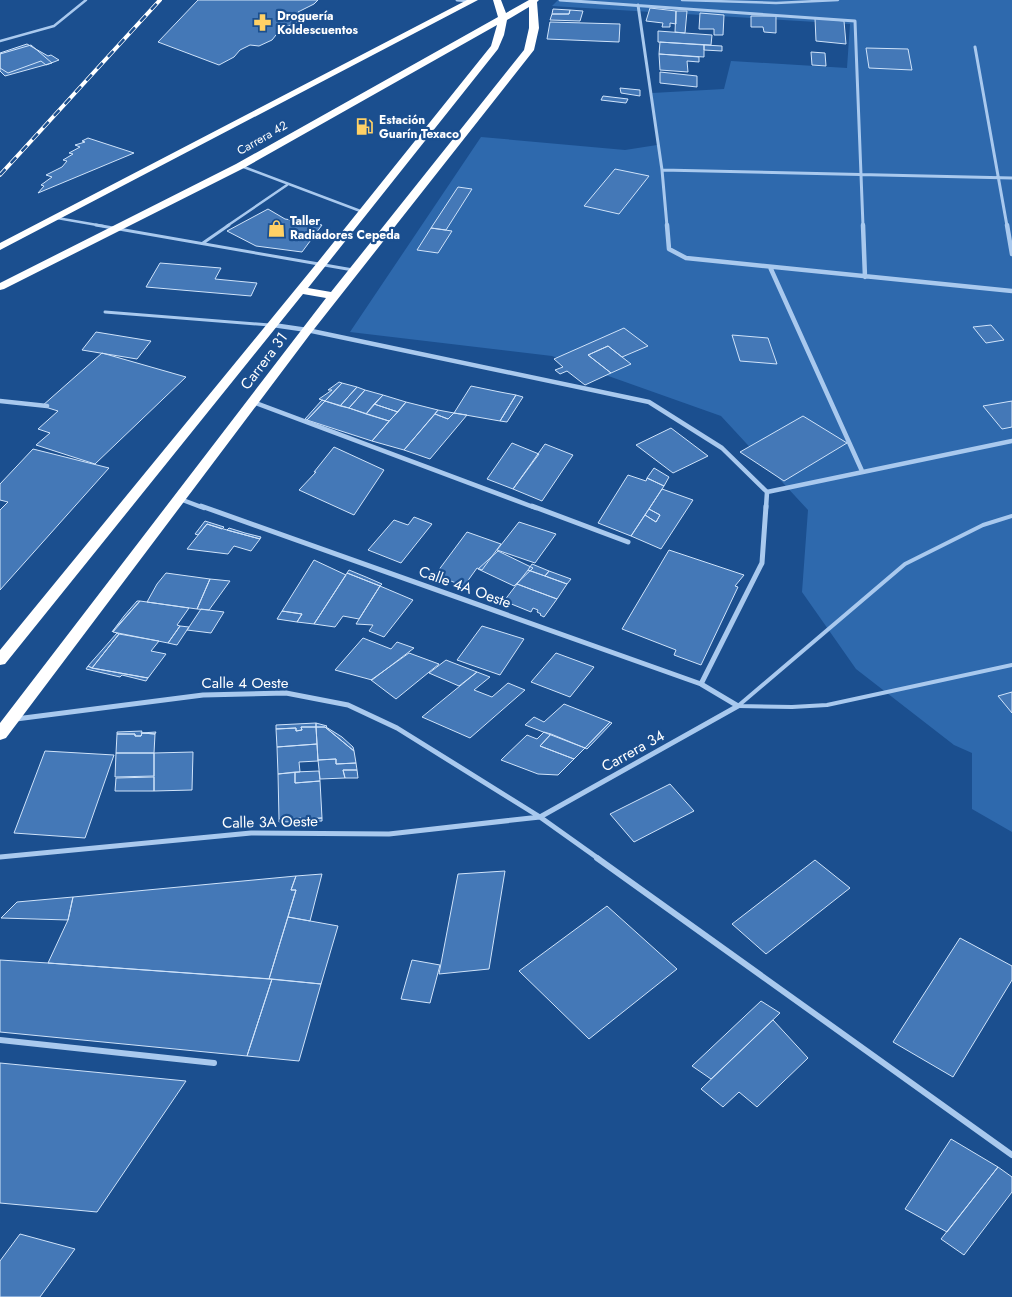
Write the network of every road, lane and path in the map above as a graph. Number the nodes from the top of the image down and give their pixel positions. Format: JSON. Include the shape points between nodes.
{"nodes":[{"id":1,"x":86,"y":0,"type":"edge"},
{"id":2,"x":457,"y":0,"type":"edge"},
{"id":3,"x":496,"y":0,"type":"edge"},
{"id":4,"x":560,"y":0,"type":"edge"},
{"id":5,"x":682,"y":0,"type":"edge"},
{"id":6,"x":838,"y":0,"type":"edge"},
{"id":7,"x":473,"y":1,"type":"edge"},
{"id":8,"x":534,"y":1,"type":"edge"},
{"id":9,"x":638,"y":5,"type":"junction"},
{"id":10,"x":503,"y":17,"type":"junction"},
{"id":11,"x":0,"y":41,"type":"edge"},
{"id":12,"x":975,"y":47,"type":"dead end"},
{"id":13,"x":240,"y":166,"type":"junction"},
{"id":14,"x":662,"y":170,"type":"junction"},
{"id":15,"x":862,"y":175,"type":"junction"},
{"id":16,"x":998,"y":178,"type":"junction"},
{"id":17,"x":1012,"y":178,"type":"edge"},
{"id":18,"x":287,"y":185,"type":"junction"},
{"id":19,"x":363,"y":212,"type":"junction"},
{"id":20,"x":56,"y":218,"type":"junction"},
{"id":21,"x":114,"y":230,"type":"junction"},
{"id":22,"x":202,"y":244,"type":"junction"},
{"id":23,"x":0,"y":247,"type":"edge"},
{"id":24,"x":1012,"y":254,"type":"edge"},
{"id":25,"x":321,"y":265,"type":"junction"},
{"id":26,"x":770,"y":267,"type":"junction"},
{"id":27,"x":355,"y":271,"type":"junction"},
{"id":28,"x":865,"y":277,"type":"junction"},
{"id":29,"x":0,"y":286,"type":"edge"},
{"id":30,"x":300,"y":290,"type":"junction"},
{"id":31,"x":1012,"y":291,"type":"edge"},
{"id":32,"x":335,"y":296,"type":"junction"},
{"id":33,"x":105,"y":312,"type":"dead end"},
{"id":34,"x":272,"y":325,"type":"junction"},
{"id":35,"x":307,"y":330,"type":"junction"},
{"id":36,"x":0,"y":401,"type":"edge"},
{"id":37,"x":253,"y":402,"type":"junction"},
{"id":38,"x":47,"y":406,"type":"dead end"},
{"id":39,"x":1012,"y":441,"type":"edge"},
{"id":40,"x":862,"y":471,"type":"junction"},
{"id":41,"x":767,"y":492,"type":"junction"},
{"id":42,"x":180,"y":498,"type":"junction"},
{"id":43,"x":1012,"y":516,"type":"edge"},
{"id":44,"x":628,"y":542,"type":"dead end"},
{"id":45,"x":0,"y":660,"type":"edge"},
{"id":46,"x":1012,"y":665,"type":"edge"},
{"id":47,"x":700,"y":684,"type":"junction"},
{"id":48,"x":738,"y":706,"type":"junction"},
{"id":49,"x":10,"y":720,"type":"junction"},
{"id":50,"x":0,"y":734,"type":"edge"},
{"id":51,"x":540,"y":817,"type":"junction"},
{"id":52,"x":0,"y":857,"type":"edge"},
{"id":53,"x":0,"y":1040,"type":"edge"},
{"id":54,"x":214,"y":1063,"type":"dead end"},
{"id":55,"x":1012,"y":1155,"type":"edge"}],
"edges":[{"from":1,"to":11,"type":"lane","via":[[54,26]]},
{"from":2,"to":7,"type":"street"},
{"from":3,"to":10,"type":"highway"},
{"from":4,"to":9,"type":"street"},
{"from":5,"to":6,"type":"lane","via":[[758,3]]},
{"from":7,"to":20,"type":"highway","name":"Carrera 42"},
{"from":8,"to":10,"type":"highway","name":"Carrera 42"},
{"from":8,"to":27,"type":"highway","name":"Carrera 31","via":[[534,28],[529,50]]},
{"from":9,"to":14,"type":"street"},
{"from":9,"to":15,"type":"street","via":[[855,21]]},
{"from":10,"to":13,"type":"highway","name":"Carrera 42"},
{"from":10,"to":19,"type":"highway","name":"Carrera 31","via":[[502,31],[495,47]]},
{"from":12,"to":16,"type":"street"},
{"from":13,"to":18,"type":"lane"},
{"from":13,"to":21,"type":"highway","name":"Carrera 42"},
{"from":14,"to":15,"type":"street"},
{"from":14,"to":26,"type":"street","via":[[670,249],[686,258]]},
{"from":15,"to":16,"type":"street"},
{"from":15,"to":28,"type":"street"},
{"from":16,"to":17,"type":"street"},
{"from":16,"to":24,"type":"street"},
{"from":18,"to":19,"type":"lane"},
{"from":18,"to":22,"type":"lane"},
{"from":19,"to":25,"type":"highway","name":"Carrera 31"},
{"from":20,"to":21,"type":"lane"},
{"from":20,"to":23,"type":"highway","name":"Carrera 42"},
{"from":21,"to":22,"type":"lane"},
{"from":21,"to":29,"type":"highway","name":"Carrera 42"},
{"from":22,"to":25,"type":"lane"},
{"from":25,"to":27,"type":"lane"},
{"from":25,"to":30,"type":"highway","name":"Carrera 31"},
{"from":26,"to":28,"type":"street"},
{"from":26,"to":40,"type":"street"},
{"from":27,"to":32,"type":"highway","name":"Carrera 31"},
{"from":28,"to":31,"type":"street"},
{"from":30,"to":32,"type":"highway"},
{"from":30,"to":34,"type":"highway","name":"Carrera 31"},
{"from":32,"to":35,"type":"highway","name":"Carrera 31"},
{"from":33,"to":34,"type":"lane"},
{"from":34,"to":35,"type":"street"},
{"from":34,"to":45,"type":"highway","name":"Carrera 31"},
{"from":35,"to":37,"type":"highway","name":"Carrera 31"},
{"from":35,"to":41,"type":"street","via":[[649,402],[722,448]]},
{"from":36,"to":38,"type":"street"},
{"from":37,"to":42,"type":"highway","name":"Carrera 31"},
{"from":37,"to":44,"type":"street"},
{"from":39,"to":40,"type":"street"},
{"from":40,"to":41,"type":"street"},
{"from":41,"to":47,"type":"street","via":[[762,563]]},
{"from":42,"to":47,"type":"street","name":"Calle 4A Oeste"},
{"from":42,"to":49,"type":"highway","name":"Carrera 31"},
{"from":43,"to":48,"type":"lane","via":[[983,525],[905,564]]},
{"from":46,"to":48,"type":"lane","via":[[827,705]]},
{"from":47,"to":48,"type":"street","name":"Calle 4A Oeste"},
{"from":48,"to":51,"type":"street","name":"Carrera 34"},
{"from":49,"to":50,"type":"highway","name":"Carrera 31"},
{"from":49,"to":51,"type":"street","name":"Calle 4 Oeste","via":[[203,695],[286,693],[348,705],[397,728]]},
{"from":51,"to":52,"type":"street","name":"Calle 3A Oeste","via":[[388,834],[250,833]]},
{"from":51,"to":55,"type":"street","name":"Calle 4 Oeste"},
{"from":53,"to":54,"type":"street"}]}
